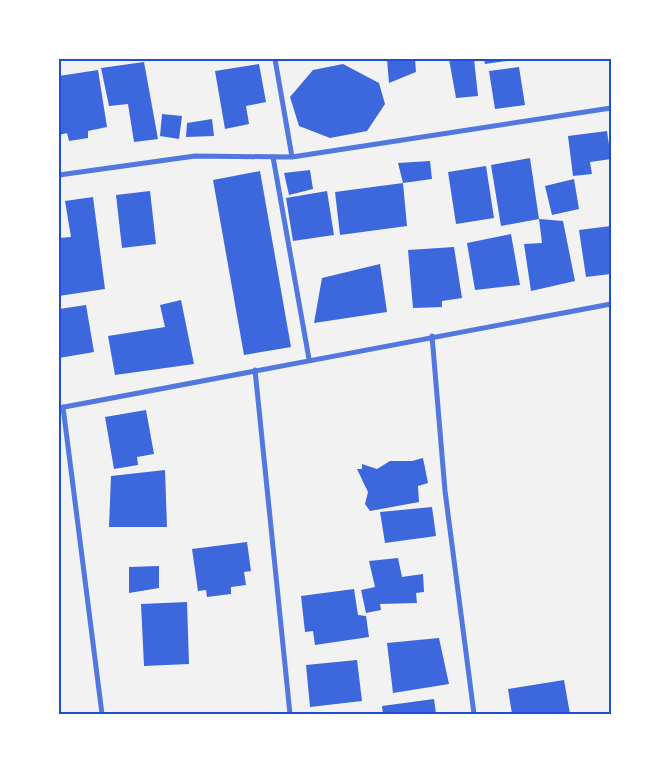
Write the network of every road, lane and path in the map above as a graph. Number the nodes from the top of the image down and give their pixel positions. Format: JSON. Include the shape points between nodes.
{"nodes":[{"id":1,"x":275,"y":59,"type":"edge"},
{"id":2,"x":611,"y":108,"type":"edge"},
{"id":3,"x":273,"y":157,"type":"junction"},
{"id":4,"x":292,"y":157,"type":"junction"},
{"id":5,"x":59,"y":175,"type":"edge"},
{"id":6,"x":611,"y":304,"type":"edge"},
{"id":7,"x":432,"y":336,"type":"junction"},
{"id":8,"x":309,"y":359,"type":"junction"},
{"id":9,"x":254,"y":370,"type":"junction"},
{"id":10,"x":61,"y":408,"type":"edge"},
{"id":11,"x":102,"y":714,"type":"edge"},
{"id":12,"x":290,"y":714,"type":"edge"},
{"id":13,"x":474,"y":714,"type":"edge"}],
"edges":[{"from":1,"to":4,"type":"street"},
{"from":2,"to":4,"type":"street"},
{"from":3,"to":4,"type":"street"},
{"from":3,"to":5,"type":"street","via":[[195,156]]},
{"from":3,"to":8,"type":"street"},
{"from":6,"to":7,"type":"street"},
{"from":7,"to":8,"type":"street"},
{"from":7,"to":13,"type":"street","via":[[448,519]]},
{"from":8,"to":9,"type":"street"},
{"from":9,"to":10,"type":"street"},
{"from":9,"to":12,"type":"street"},
{"from":10,"to":11,"type":"street"}]}
